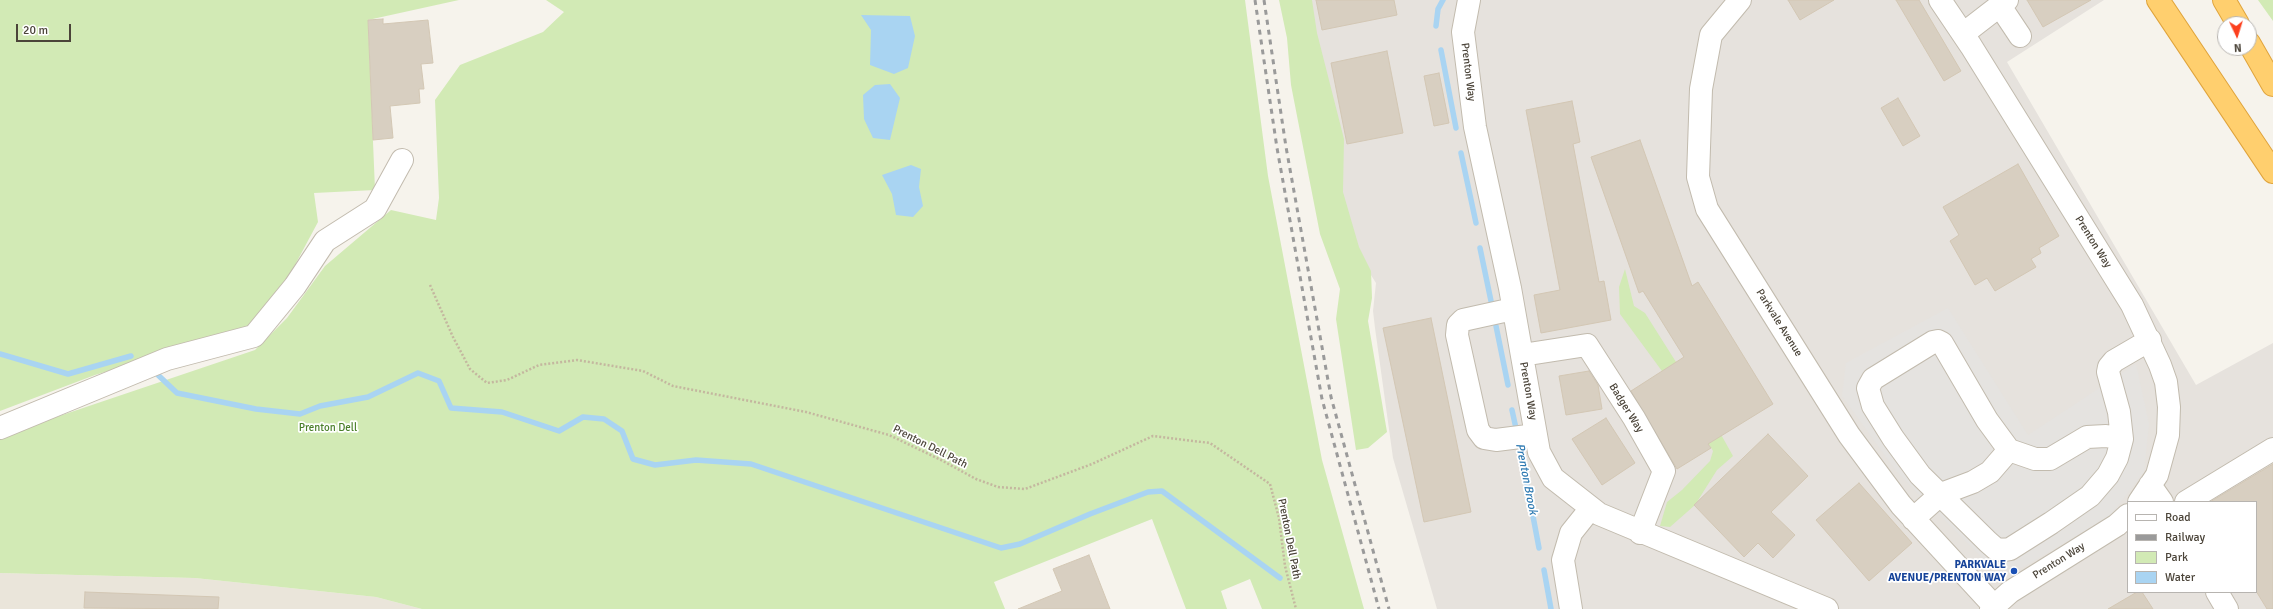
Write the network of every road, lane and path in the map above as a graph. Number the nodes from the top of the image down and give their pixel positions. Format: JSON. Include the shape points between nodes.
{"nodes":[{"id":1,"x":1469,"y":0,"type":"edge"},
{"id":2,"x":1740,"y":0,"type":"edge"},
{"id":3,"x":1940,"y":0,"type":"edge"},
{"id":4,"x":2158,"y":0,"type":"edge"},
{"id":5,"x":2224,"y":0,"type":"edge"},
{"id":6,"x":2003,"y":3,"type":"edge"},
{"id":7,"x":2233,"y":16,"type":"edge"},
{"id":8,"x":1963,"y":34,"type":"junction"},
{"id":9,"x":2020,"y":36,"type":"dead end"},
{"id":10,"x":2256,"y":56,"type":"edge"},
{"id":11,"x":2273,"y":85,"type":"edge"},
{"id":12,"x":402,"y":160,"type":"dead end"},
{"id":13,"x":2268,"y":165,"type":"edge"},
{"id":14,"x":2273,"y":176,"type":"edge"},
{"id":15,"x":430,"y":285,"type":"dead end"},
{"id":16,"x":1514,"y":310,"type":"junction"},
{"id":17,"x":2150,"y":340,"type":"junction"},
{"id":18,"x":1522,"y":355,"type":"junction"},
{"id":19,"x":0,"y":428,"type":"edge"},
{"id":20,"x":1536,"y":435,"type":"junction"},
{"id":21,"x":2122,"y":439,"type":"junction"},
{"id":22,"x":2273,"y":449,"type":"edge"},
{"id":23,"x":2009,"y":450,"type":"junction"},
{"id":24,"x":1941,"y":494,"type":"junction"},
{"id":25,"x":2150,"y":496,"type":"edge"},
{"id":26,"x":2188,"y":501,"type":"edge"},
{"id":27,"x":1591,"y":508,"type":"junction"},
{"id":28,"x":2127,"y":516,"type":"edge"},
{"id":29,"x":1914,"y":519,"type":"junction"},
{"id":30,"x":1640,"y":532,"type":"junction"},
{"id":31,"x":2218,"y":593,"type":"edge"},
{"id":32,"x":1993,"y":608,"type":"edge"},
{"id":33,"x":1296,"y":609,"type":"edge"},
{"id":34,"x":1571,"y":609,"type":"edge"},
{"id":35,"x":1827,"y":609,"type":"edge"},
{"id":36,"x":2227,"y":609,"type":"edge"}],
"edges":[{"from":1,"to":16,"type":"street","name":"Prenton Way","via":[[1463,32],[1475,127]]},
{"from":2,"to":29,"type":"street","name":"Parkvale Avenue","via":[[1711,35],[1701,89],[1698,177],[1707,209],[1849,435]]},
{"from":3,"to":8,"type":"street","name":"Prenton Way"},
{"from":4,"to":13,"type":"highway"},
{"from":5,"to":7,"type":"highway"},
{"from":6,"to":8,"type":"street"},
{"from":6,"to":9,"type":"street"},
{"from":8,"to":17,"type":"street","name":"Prenton Way","via":[[2132,305]]},
{"from":10,"to":11,"type":"highway"},
{"from":12,"to":19,"type":"street","via":[[375,209],[325,241],[295,286],[254,336],[167,359]]},
{"from":13,"to":14,"type":"highway"},
{"from":15,"to":33,"type":"path","name":"Prenton Dell Path","via":[[470,369],[487,383],[507,380],[539,365],[577,360],[643,371],[673,386],[806,412],[889,435],[942,460],[976,480],[998,487],[1025,489],[1092,464],[1153,436],[1210,443],[1270,484],[1279,518],[1285,566]]},
{"from":16,"to":18,"type":"street","name":"Prenton Way"},
{"from":16,"to":20,"type":"street","via":[[1463,320],[1458,325],[1457,335],[1478,430],[1484,438],[1496,440]]},
{"from":17,"to":21,"type":"street","via":[[2114,361],[2109,367]]},
{"from":17,"to":25,"type":"street","name":"Prenton Way","via":[[2166,382],[2169,407],[2164,454]]},
{"from":18,"to":20,"type":"street","name":"Prenton Way"},
{"from":18,"to":30,"type":"street","name":"Badger Way","via":[[1587,345],[1634,418],[1664,471]]},
{"from":20,"to":27,"type":"street","name":"Prenton Way","via":[[1539,452],[1553,478]]},
{"from":21,"to":23,"type":"street","via":[[2106,436],[2087,438],[2050,459],[2035,459]]},
{"from":21,"to":24,"type":"street","via":[[2117,458],[2108,475],[2090,496],[2010,549],[1996,549]]},
{"from":22,"to":26,"type":"street"},
{"from":23,"to":24,"type":"street","via":[[1990,472],[1973,482]]},
{"from":23,"to":24,"type":"street","via":[[1987,420],[1942,343],[1933,342],[1873,379],[1868,388],[1873,406],[1920,475]]},
{"from":24,"to":29,"type":"street"},
{"from":27,"to":30,"type":"street","name":"Prenton Way"},
{"from":27,"to":34,"type":"street","via":[[1571,533],[1563,560]]},
{"from":28,"to":32,"type":"street","name":"Prenton Way","via":[[2117,525],[2010,592]]},
{"from":29,"to":32,"type":"street","name":"Parkvale Avenue"},
{"from":30,"to":35,"type":"street","name":"Prenton Way"},
{"from":31,"to":36,"type":"street"}]}
